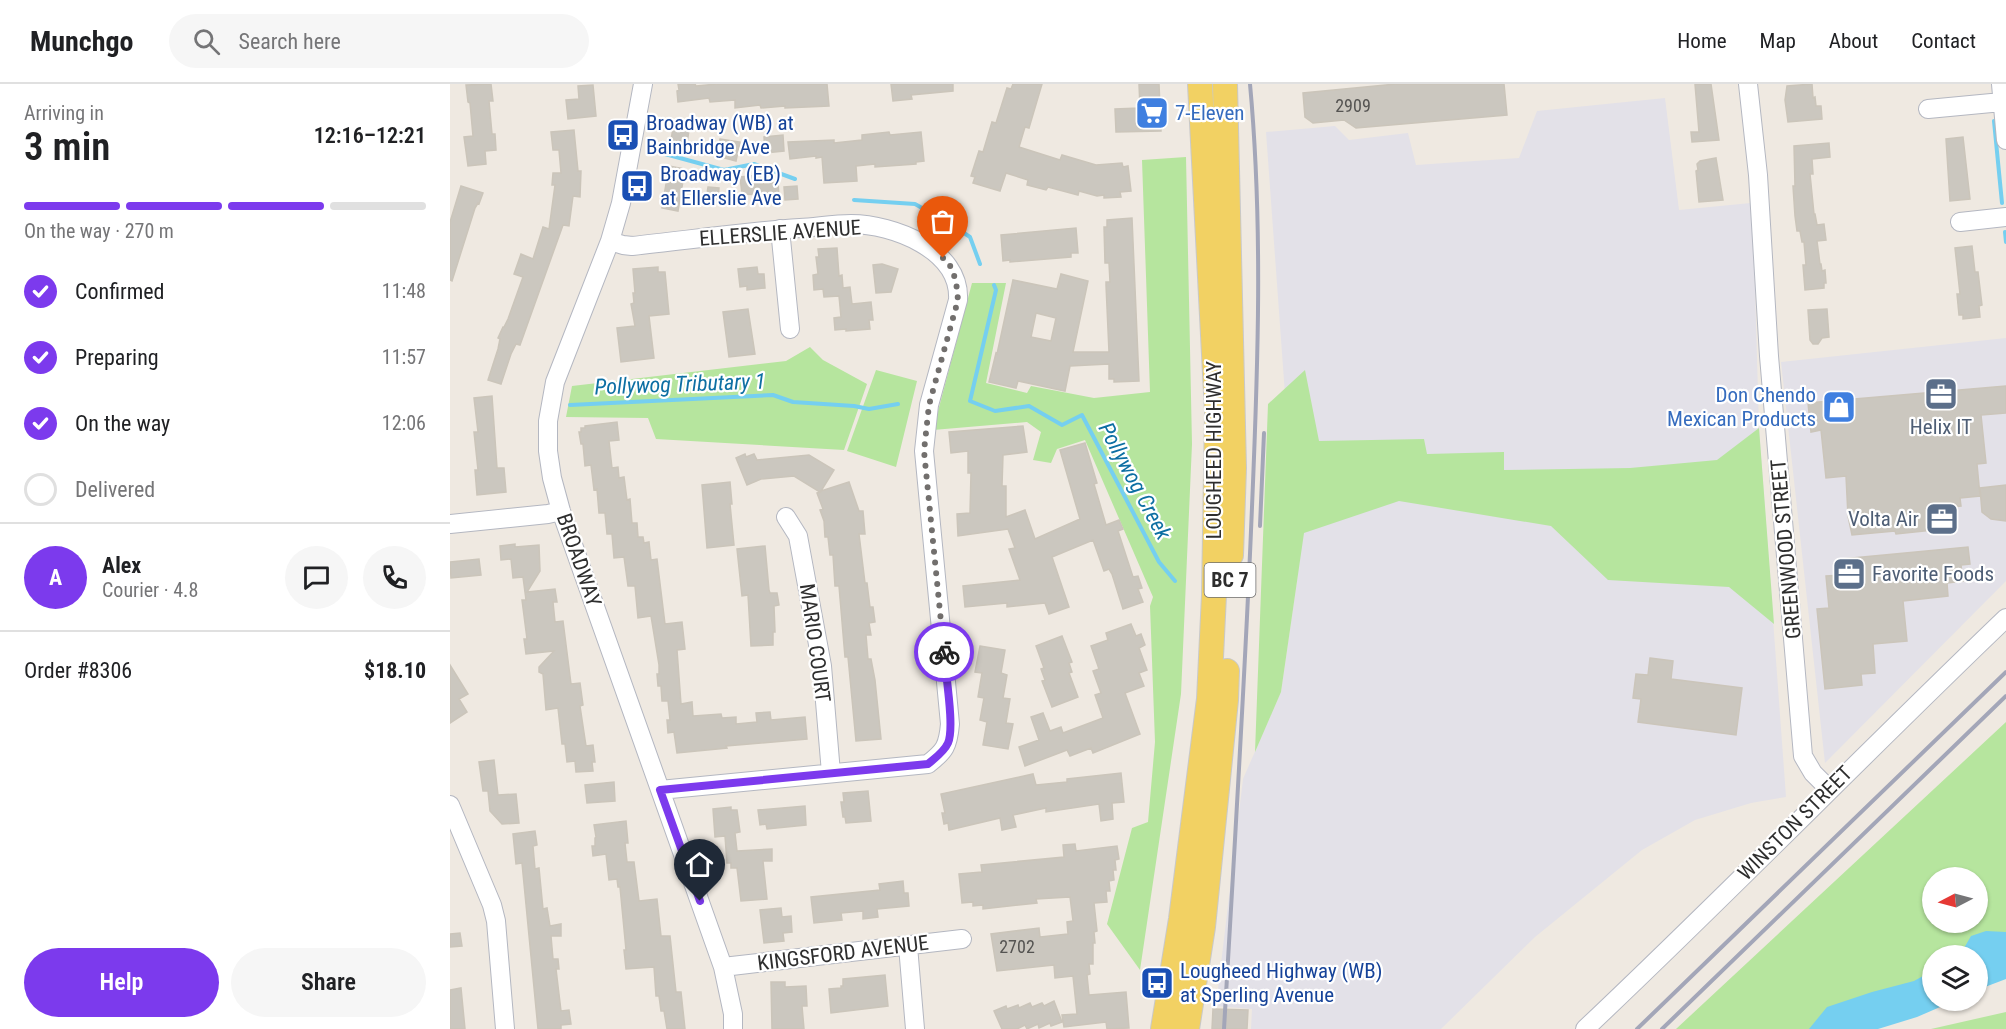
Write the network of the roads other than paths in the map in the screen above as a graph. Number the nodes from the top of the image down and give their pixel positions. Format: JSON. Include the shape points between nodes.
{"nodes":[{"id":1,"x":643,"y":84,"type":"edge"},
{"id":2,"x":1200,"y":84,"type":"edge"},
{"id":3,"x":1225,"y":84,"type":"edge"},
{"id":4,"x":1748,"y":84,"type":"edge"},
{"id":5,"x":2001,"y":84,"type":"edge"},
{"id":6,"x":2002,"y":102,"type":"junction"},
{"id":7,"x":1928,"y":109,"type":"dead end"},
{"id":8,"x":2006,"y":140,"type":"edge"},
{"id":9,"x":2006,"y":217,"type":"edge"},
{"id":10,"x":1960,"y":222,"type":"dead end"},
{"id":11,"x":780,"y":229,"type":"junction"},
{"id":12,"x":610,"y":241,"type":"junction"},
{"id":13,"x":790,"y":329,"type":"dead end"},
{"id":14,"x":561,"y":510,"type":"junction"},
{"id":15,"x":786,"y":517,"type":"dead end"},
{"id":16,"x":450,"y":524,"type":"edge"},
{"id":17,"x":2006,"y":618,"type":"edge"},
{"id":18,"x":831,"y":773,"type":"junction"},
{"id":19,"x":1829,"y":789,"type":"junction"},
{"id":20,"x":660,"y":790,"type":"junction"},
{"id":21,"x":450,"y":805,"type":"edge"},
{"id":22,"x":962,"y":939,"type":"dead end"},
{"id":23,"x":908,"y":946,"type":"junction"},
{"id":24,"x":723,"y":967,"type":"junction"},
{"id":25,"x":505,"y":1029,"type":"edge"},
{"id":26,"x":733,"y":1029,"type":"edge"},
{"id":27,"x":915,"y":1029,"type":"edge"},
{"id":28,"x":1163,"y":1029,"type":"edge"},
{"id":29,"x":1187,"y":1029,"type":"edge"},
{"id":30,"x":1585,"y":1029,"type":"edge"}],
"edges":[{"from":1,"to":12,"type":"street","name":"BROADWAY","via":[[627,177]]},
{"from":2,"to":28,"type":"main road","name":"LOUGHEED HIGHWAY","number":"BC 7","via":[[1216,412],[1214,595],[1209,699]]},
{"from":3,"to":29,"type":"main road","name":"LOUGHEED HIGHWAY","number":"BC 7","via":[[1234,468],[1226,700],[1203,927]]},
{"from":4,"to":19,"type":"street","name":"GREENWOOD STREET","via":[[1803,756]]},
{"from":5,"to":6,"type":"street"},
{"from":6,"to":7,"type":"street"},
{"from":6,"to":8,"type":"street"},
{"from":9,"to":10,"type":"street"},
{"from":11,"to":12,"type":"street","name":"ELLERSLIE AVENUE","via":[[632,246]]},
{"from":11,"to":13,"type":"street"},
{"from":11,"to":18,"type":"street","name":"ELLERSLIE AVENUE","via":[[851,224],[894,232],[943,258],[951,267],[958,292],[929,405],[924,451],[949,742],[928,764]]},
{"from":12,"to":14,"type":"street","name":"BROADWAY","via":[[555,381],[548,452]]},
{"from":14,"to":16,"type":"street"},
{"from":14,"to":20,"type":"street","name":"BROADWAY"},
{"from":15,"to":18,"type":"street","name":"MARIO COURT","via":[[798,536],[822,666]]},
{"from":17,"to":19,"type":"street","name":"WINSTON STREET"},
{"from":18,"to":20,"type":"street","name":"ELLERSLIE AVENUE"},
{"from":19,"to":30,"type":"street","name":"WINSTON STREET"},
{"from":20,"to":24,"type":"street","name":"BROADWAY"},
{"from":21,"to":25,"type":"street","via":[[496,921]]},
{"from":22,"to":23,"type":"street","name":"KINGSFORD AVENUE"},
{"from":23,"to":24,"type":"street","name":"KINGSFORD AVENUE"},
{"from":23,"to":27,"type":"street"},
{"from":24,"to":26,"type":"street","name":"BROADWAY"}]}
